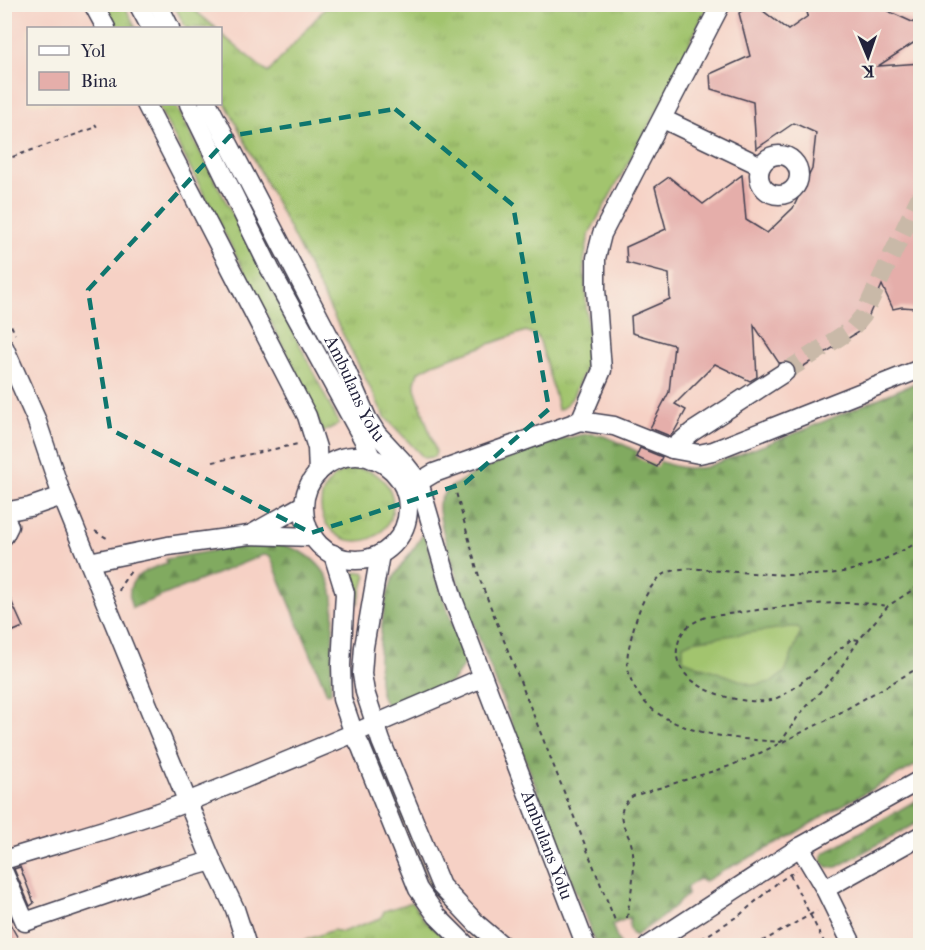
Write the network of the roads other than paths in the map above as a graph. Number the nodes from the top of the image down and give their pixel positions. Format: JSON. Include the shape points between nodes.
{"nodes":[{"id":1,"x":93,"y":4,"type":"edge"},
{"id":2,"x":138,"y":4,"type":"edge"},
{"id":3,"x":158,"y":4,"type":"edge"},
{"id":4,"x":721,"y":4,"type":"edge"},
{"id":5,"x":105,"y":27,"type":"edge"},
{"id":6,"x":150,"y":27,"type":"edge"},
{"id":7,"x":170,"y":27,"type":"edge"},
{"id":8,"x":147,"y":105,"type":"edge"},
{"id":9,"x":189,"y":105,"type":"edge"},
{"id":10,"x":209,"y":105,"type":"edge"},
{"id":11,"x":663,"y":119,"type":"junction"},
{"id":12,"x":761,"y":166,"type":"dead end"},
{"id":13,"x":11,"y":344,"type":"edge"},
{"id":14,"x":921,"y":369,"type":"edge"},
{"id":15,"x":785,"y":372,"type":"tunnel mouth"},
{"id":16,"x":580,"y":421,"type":"junction"},
{"id":17,"x":672,"y":449,"type":"junction"},
{"id":18,"x":372,"y":459,"type":"junction"},
{"id":19,"x":318,"y":472,"type":"junction"},
{"id":20,"x":413,"y":489,"type":"junction"},
{"id":21,"x":62,"y":496,"type":"junction"},
{"id":22,"x":303,"y":504,"type":"junction"},
{"id":23,"x":4,"y":512,"type":"edge"},
{"id":24,"x":4,"y":517,"type":"edge"},
{"id":25,"x":249,"y":535,"type":"junction"},
{"id":26,"x":4,"y":536,"type":"edge"},
{"id":27,"x":313,"y":537,"type":"junction"},
{"id":28,"x":333,"y":554,"type":"junction"},
{"id":29,"x":380,"y":554,"type":"junction"},
{"id":30,"x":89,"y":562,"type":"junction"},
{"id":31,"x":482,"y":678,"type":"junction"},
{"id":32,"x":376,"y":725,"type":"junction"},
{"id":33,"x":354,"y":734,"type":"junction"},
{"id":34,"x":921,"y":780,"type":"edge"},
{"id":35,"x":189,"y":801,"type":"junction"},
{"id":36,"x":921,"y":836,"type":"edge"},
{"id":37,"x":800,"y":847,"type":"junction"},
{"id":38,"x":4,"y":860,"type":"edge"},
{"id":39,"x":212,"y":861,"type":"junction"},
{"id":40,"x":4,"y":873,"type":"edge"},
{"id":41,"x":828,"y":896,"type":"junction"},
{"id":42,"x":247,"y":945,"type":"edge"},
{"id":43,"x":467,"y":945,"type":"edge"},
{"id":44,"x":503,"y":945,"type":"edge"},
{"id":45,"x":586,"y":945,"type":"edge"},
{"id":46,"x":648,"y":945,"type":"edge"},
{"id":47,"x":853,"y":945,"type":"edge"}],
"edges":[{"from":1,"to":5,"type":"lane"},
{"from":2,"to":6,"type":"lane"},
{"from":3,"to":7,"type":"lane"},
{"from":4,"to":11,"type":"lane"},
{"from":8,"to":19,"type":"lane","via":[[295,393],[316,440]]},
{"from":9,"to":18,"type":"lane","via":[[270,269]]},
{"from":10,"to":20,"type":"lane","name":"Ambulans Yolu","via":[[343,363],[367,418],[404,463]]},
{"from":11,"to":12,"type":"lane"},
{"from":11,"to":16,"type":"lane","via":[[602,234],[596,258],[602,370]]},
{"from":13,"to":21,"type":"lane"},
{"from":14,"to":17,"type":"lane","via":[[713,451],[699,454]]},
{"from":15,"to":17,"type":"lane"},
{"from":16,"to":17,"type":"lane","via":[[614,426]]},
{"from":16,"to":20,"type":"lane","via":[[434,473]]},
{"from":18,"to":19,"type":"lane","via":[[349,457]]},
{"from":18,"to":20,"type":"lane"},
{"from":19,"to":22,"type":"lane"},
{"from":20,"to":29,"type":"lane","via":[[400,536]]},
{"from":20,"to":31,"type":"lane","name":"Ambulans Yolu"},
{"from":21,"to":23,"type":"lane"},
{"from":21,"to":30,"type":"lane"},
{"from":22,"to":25,"type":"lane"},
{"from":22,"to":27,"type":"lane"},
{"from":24,"to":26,"type":"lane","via":[[9,526]]},
{"from":25,"to":27,"type":"lane"},
{"from":25,"to":30,"type":"lane"},
{"from":27,"to":28,"type":"lane"},
{"from":28,"to":29,"type":"lane","via":[[357,560]]},
{"from":28,"to":33,"type":"lane","via":[[345,593],[342,699]]},
{"from":29,"to":32,"type":"lane","via":[[362,674]]},
{"from":30,"to":35,"type":"lane"},
{"from":31,"to":32,"type":"lane"},
{"from":31,"to":45,"type":"lane","name":"Ambulans Yolu"},
{"from":32,"to":33,"type":"lane"},
{"from":32,"to":44,"type":"lane","via":[[441,886]]},
{"from":33,"to":35,"type":"lane"},
{"from":33,"to":43,"type":"lane","via":[[418,889],[437,916]]},
{"from":34,"to":37,"type":"lane"},
{"from":35,"to":38,"type":"lane"},
{"from":35,"to":39,"type":"lane"},
{"from":36,"to":41,"type":"lane"},
{"from":37,"to":41,"type":"lane"},
{"from":37,"to":46,"type":"lane"},
{"from":39,"to":40,"type":"lane","via":[[26,922]]},
{"from":39,"to":42,"type":"lane"},
{"from":41,"to":47,"type":"lane"}]}
